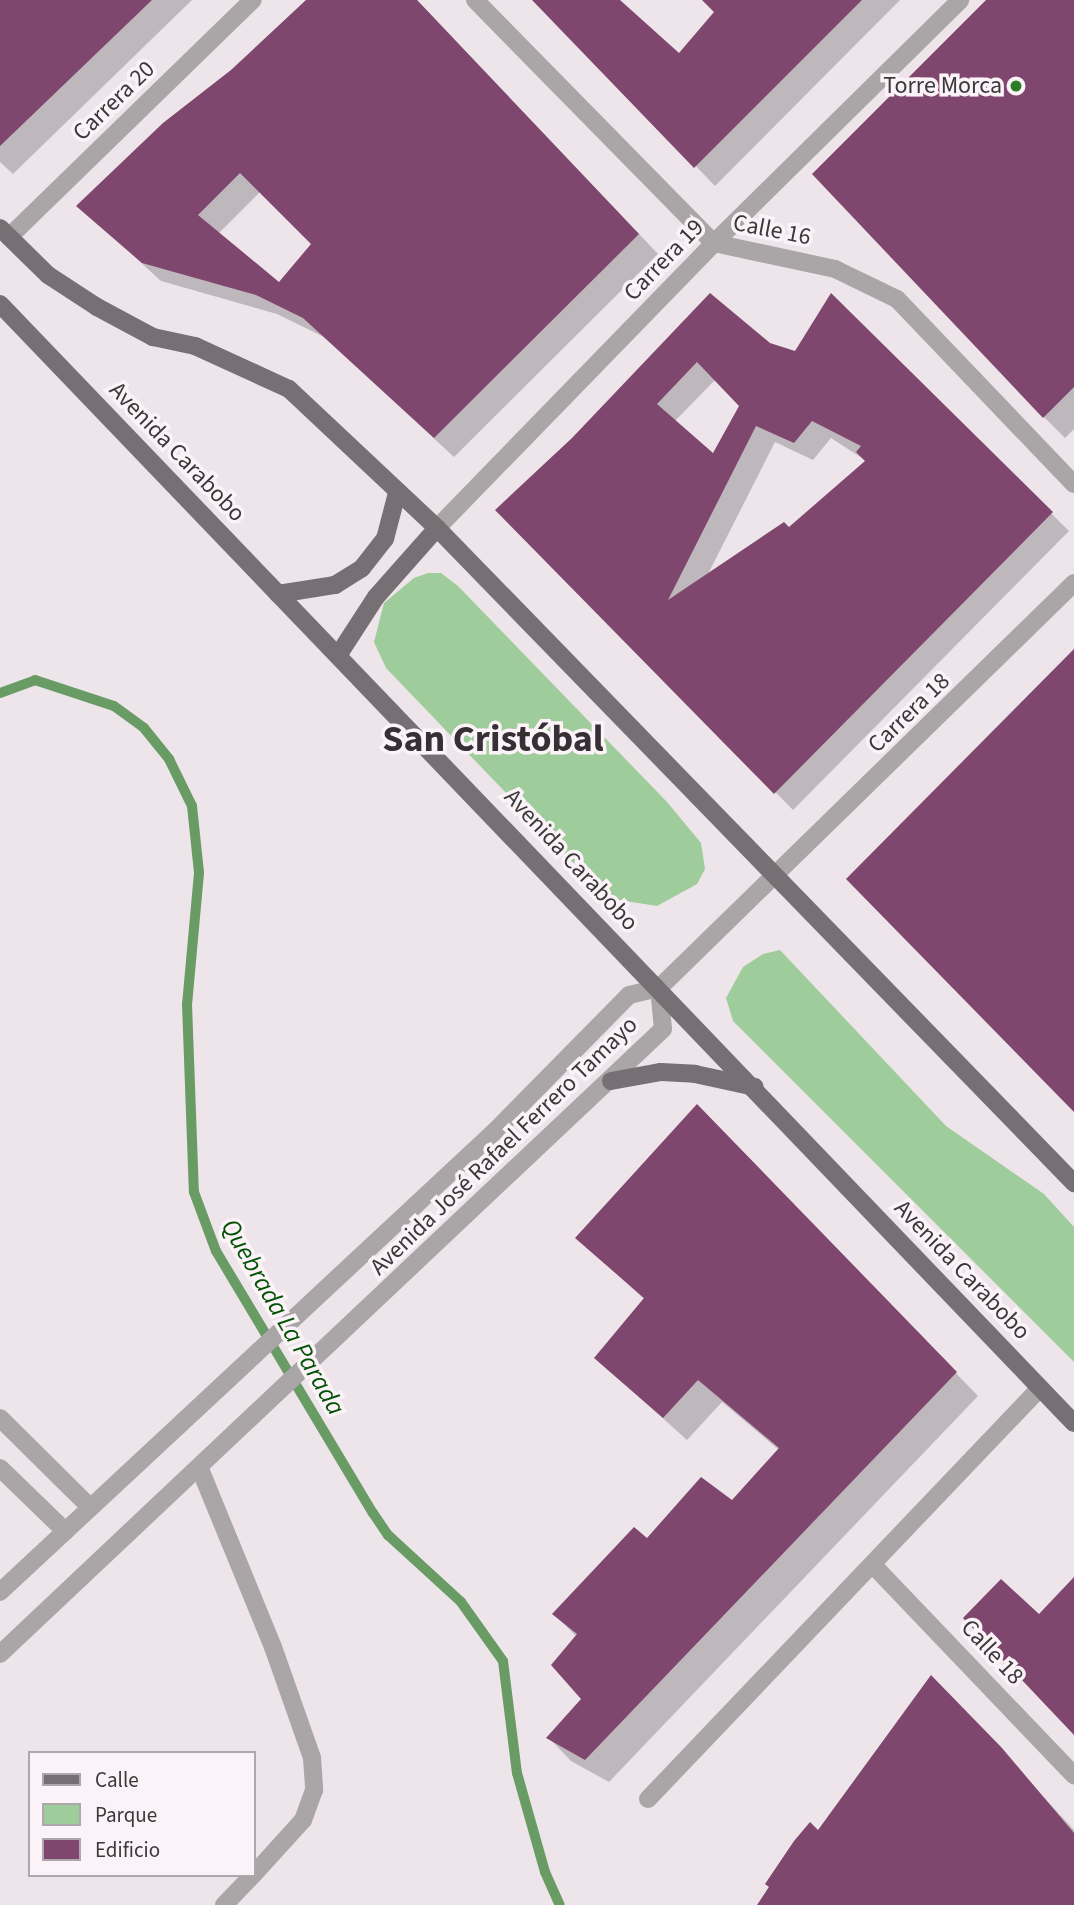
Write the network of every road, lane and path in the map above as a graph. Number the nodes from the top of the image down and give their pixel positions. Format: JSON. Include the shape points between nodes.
{"nodes":[{"id":1,"x":253,"y":0,"type":"edge"},
{"id":2,"x":475,"y":0,"type":"edge"},
{"id":3,"x":960,"y":0,"type":"edge"},
{"id":4,"x":5,"y":233,"type":"edge"},
{"id":5,"x":714,"y":243,"type":"junction"},
{"id":6,"x":0,"y":304,"type":"edge"},
{"id":7,"x":1074,"y":484,"type":"edge"},
{"id":8,"x":397,"y":493,"type":"junction"},
{"id":9,"x":437,"y":528,"type":"junction"},
{"id":10,"x":1074,"y":583,"type":"edge"},
{"id":11,"x":278,"y":594,"type":"junction"},
{"id":12,"x":339,"y":654,"type":"junction"},
{"id":13,"x":775,"y":876,"type":"junction"},
{"id":14,"x":659,"y":988,"type":"junction"},
{"id":15,"x":611,"y":1081,"type":"junction"},
{"id":16,"x":755,"y":1087,"type":"junction"},
{"id":17,"x":1074,"y":1183,"type":"edge"},
{"id":18,"x":1040,"y":1388,"type":"junction"},
{"id":19,"x":0,"y":1418,"type":"edge"},
{"id":20,"x":1074,"y":1423,"type":"edge"},
{"id":21,"x":0,"y":1468,"type":"edge"},
{"id":22,"x":200,"y":1469,"type":"junction"},
{"id":23,"x":90,"y":1507,"type":"junction"},
{"id":24,"x":65,"y":1531,"type":"junction"},
{"id":25,"x":873,"y":1565,"type":"junction"},
{"id":26,"x":0,"y":1592,"type":"edge"},
{"id":27,"x":0,"y":1654,"type":"edge"},
{"id":28,"x":1074,"y":1775,"type":"edge"},
{"id":29,"x":648,"y":1799,"type":"dead end"},
{"id":30,"x":256,"y":1872,"type":"edge"},
{"id":31,"x":251,"y":1877,"type":"edge"},
{"id":32,"x":224,"y":1905,"type":"edge"}],
"edges":[{"from":1,"to":4,"type":"street","name":"Carrera 20"},
{"from":2,"to":5,"type":"street","name":"Calle 16"},
{"from":3,"to":5,"type":"street","name":"Carrera 19"},
{"from":4,"to":8,"type":"main road","via":[[48,275],[97,307],[153,337],[195,346],[289,389]]},
{"from":5,"to":7,"type":"street","name":"Calle 16","via":[[835,269],[897,299]]},
{"from":5,"to":9,"type":"street","name":"Carrera 19"},
{"from":6,"to":11,"type":"main road","name":"Avenida Carabobo"},
{"from":8,"to":9,"type":"main road"},
{"from":8,"to":11,"type":"main road","via":[[385,539],[362,568],[335,585]]},
{"from":9,"to":12,"type":"main road","via":[[376,597]]},
{"from":9,"to":13,"type":"main road"},
{"from":10,"to":13,"type":"street","name":"Carrera 18"},
{"from":11,"to":12,"type":"main road","name":"Avenida Carabobo"},
{"from":12,"to":14,"type":"main road","name":"Avenida Carabobo"},
{"from":13,"to":14,"type":"street","name":"Carrera 18"},
{"from":13,"to":17,"type":"main road"},
{"from":14,"to":15,"type":"street","name":"Avenida José Rafael Ferrero Tamayo","via":[[663,1029]]},
{"from":14,"to":16,"type":"main road","name":"Avenida Carabobo"},
{"from":14,"to":23,"type":"street","name":"Avenida José Rafael Ferrero Tamayo","via":[[629,995],[495,1131]]},
{"from":15,"to":16,"type":"main road","via":[[661,1072]]},
{"from":15,"to":22,"type":"street","name":"Avenida José Rafael Ferrero Tamayo"},
{"from":16,"to":18,"type":"main road","name":"Avenida Carabobo"},
{"from":18,"to":20,"type":"main road","name":"Avenida Carabobo"},
{"from":18,"to":25,"type":"street"},
{"from":19,"to":23,"type":"street"},
{"from":21,"to":24,"type":"street"},
{"from":22,"to":27,"type":"street","name":"Avenida José Rafael Ferrero Tamayo"},
{"from":22,"to":30,"type":"street","via":[[273,1647],[312,1759],[314,1790],[303,1820]]},
{"from":23,"to":24,"type":"street","name":"Avenida José Rafael Ferrero Tamayo"},
{"from":24,"to":26,"type":"street","name":"Avenida José Rafael Ferrero Tamayo"},
{"from":25,"to":28,"type":"street","name":"Calle 18"},
{"from":25,"to":29,"type":"street"},
{"from":31,"to":32,"type":"street"}]}
